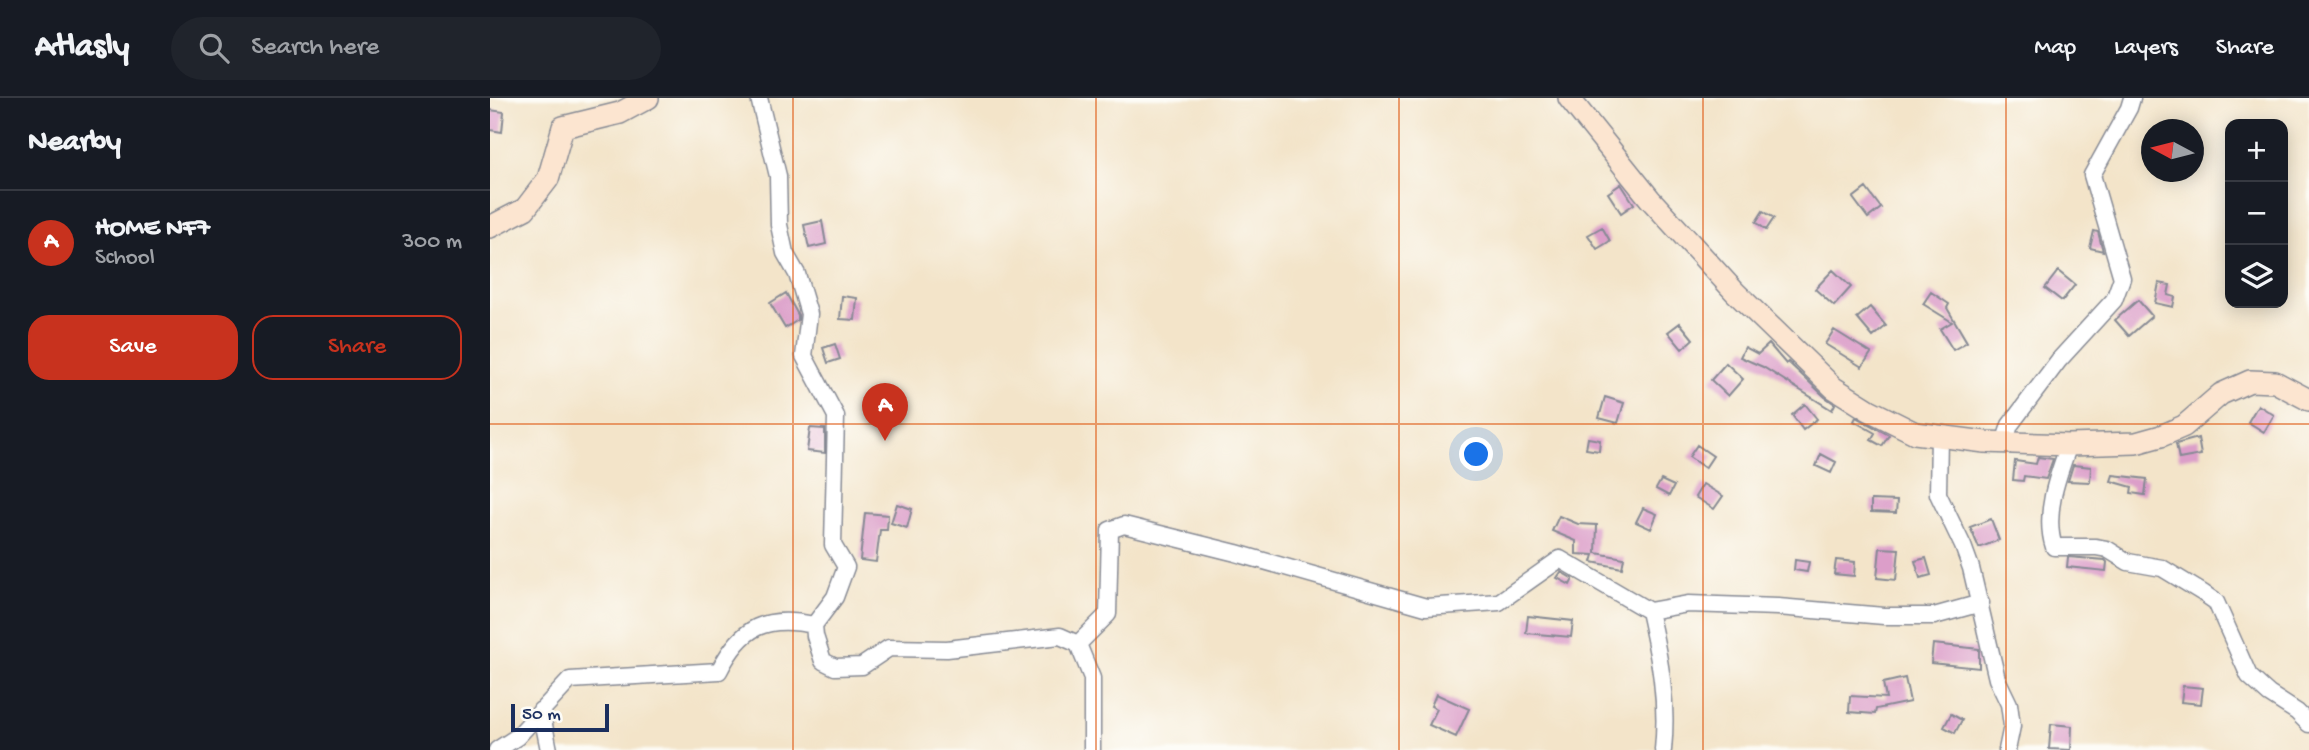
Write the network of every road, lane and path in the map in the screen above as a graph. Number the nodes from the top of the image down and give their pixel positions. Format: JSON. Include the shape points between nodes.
{"nodes":[{"id":1,"x":648,"y":98,"type":"edge"},
{"id":2,"x":759,"y":98,"type":"edge"},
{"id":3,"x":1569,"y":98,"type":"edge"},
{"id":4,"x":2132,"y":98,"type":"edge"},
{"id":5,"x":490,"y":227,"type":"edge"},
{"id":6,"x":2309,"y":400,"type":"edge"},
{"id":7,"x":1940,"y":436,"type":"junction"},
{"id":8,"x":2004,"y":443,"type":"junction"},
{"id":9,"x":2069,"y":445,"type":"junction"},
{"id":10,"x":1980,"y":603,"type":"junction"},
{"id":11,"x":1649,"y":611,"type":"junction"},
{"id":12,"x":814,"y":625,"type":"junction"},
{"id":13,"x":1078,"y":644,"type":"junction"},
{"id":14,"x":541,"y":710,"type":"junction"},
{"id":15,"x":2309,"y":724,"type":"edge"},
{"id":16,"x":497,"y":750,"type":"edge"},
{"id":17,"x":549,"y":750,"type":"edge"},
{"id":18,"x":1092,"y":750,"type":"edge"},
{"id":19,"x":1663,"y":750,"type":"edge"},
{"id":20,"x":2007,"y":750,"type":"edge"}],
"edges":[{"from":1,"to":5,"type":"main road","via":[[620,113],[563,127],[548,179],[525,209]]},
{"from":2,"to":12,"type":"street","via":[[778,176],[785,253],[809,314],[804,356],[836,416],[833,545],[846,567],[835,597]]},
{"from":3,"to":7,"type":"main road","via":[[1650,199],[1735,292],[1834,388],[1915,433]]},
{"from":4,"to":8,"type":"street","via":[[2092,175],[2122,278],[2114,300],[2051,371],[2010,425]]},
{"from":6,"to":9,"type":"main road","via":[[2275,382],[2249,381],[2221,394],[2184,426],[2161,436],[2136,443]]},
{"from":7,"to":8,"type":"main road"},
{"from":7,"to":10,"type":"street","via":[[1938,494],[1963,546]]},
{"from":8,"to":9,"type":"main road"},
{"from":9,"to":15,"type":"street","via":[[2052,505],[2054,547],[2107,549],[2128,562],[2162,568],[2210,597],[2249,676]]},
{"from":10,"to":11,"type":"street","via":[[1934,616],[1688,604]]},
{"from":10,"to":20,"type":"street","via":[[1997,679],[2009,704],[2012,726]]},
{"from":11,"to":13,"type":"street","via":[[1560,559],[1499,602],[1426,607],[1125,525],[1110,530],[1108,614]]},
{"from":11,"to":19,"type":"street","via":[[1662,667]]},
{"from":12,"to":13,"type":"street","via":[[823,661],[835,667],[862,666],[890,648],[947,649],[1060,636]]},
{"from":12,"to":14,"type":"street","via":[[788,620],[757,626],[732,647],[719,671],[570,680]]},
{"from":13,"to":18,"type":"street","via":[[1092,678]]},
{"from":14,"to":16,"type":"street","via":[[517,737]]},
{"from":14,"to":17,"type":"street"}]}
